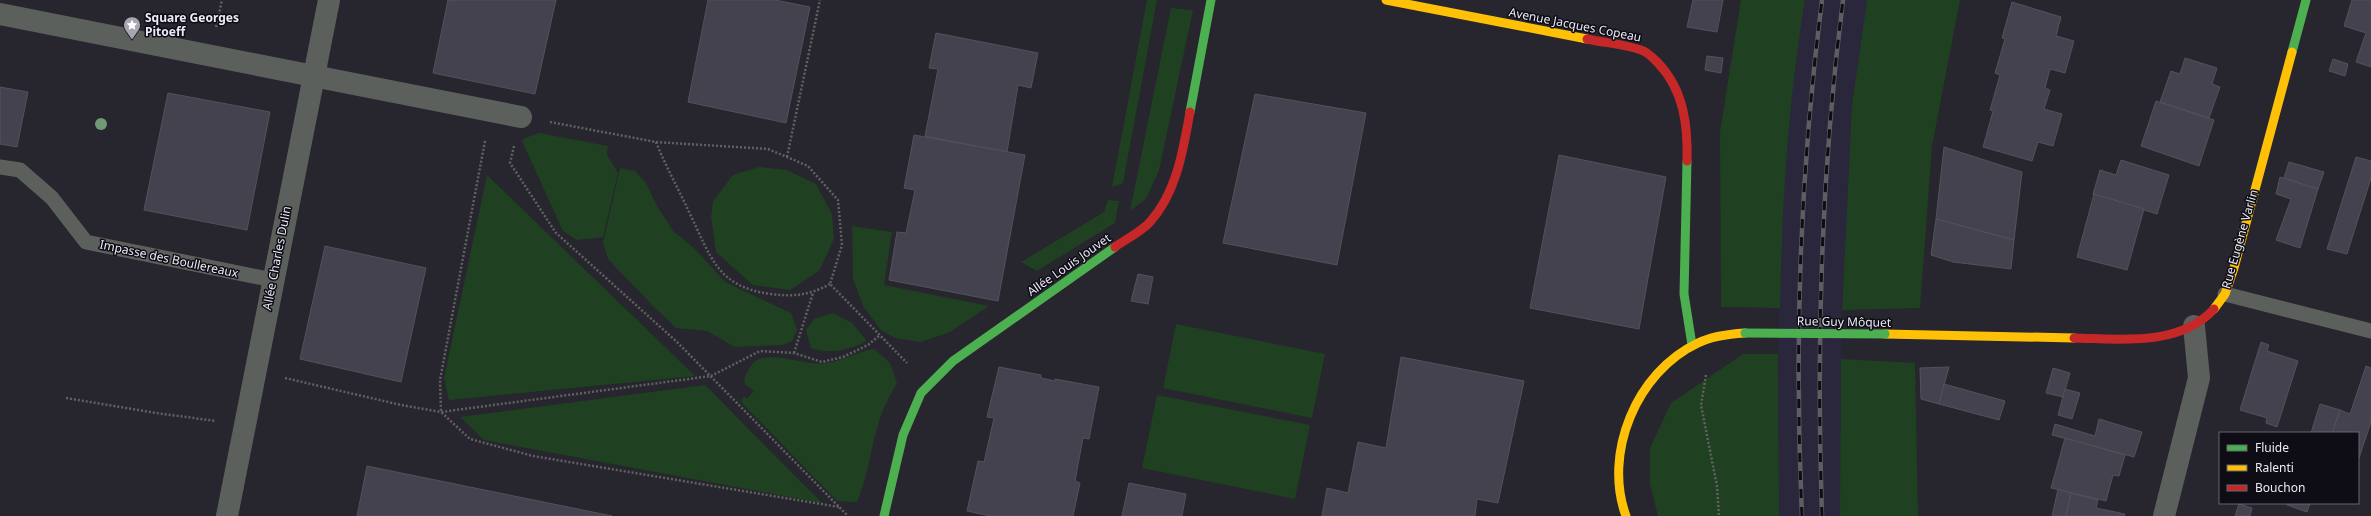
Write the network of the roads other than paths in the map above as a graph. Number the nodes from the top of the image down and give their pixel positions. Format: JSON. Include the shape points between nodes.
{"nodes":[{"id":1,"x":329,"y":0,"type":"edge"},
{"id":2,"x":1211,"y":0,"type":"edge"},
{"id":3,"x":1386,"y":0,"type":"edge"},
{"id":4,"x":2306,"y":0,"type":"edge"},
{"id":5,"x":0,"y":14,"type":"edge"},
{"id":6,"x":312,"y":77,"type":"junction"},
{"id":7,"x":520,"y":117,"type":"road end"},
{"id":8,"x":0,"y":167,"type":"edge"},
{"id":9,"x":273,"y":280,"type":"junction"},
{"id":10,"x":2225,"y":294,"type":"junction"},
{"id":11,"x":2194,"y":326,"type":"junction"},
{"id":12,"x":2371,"y":330,"type":"edge"},
{"id":13,"x":1692,"y":345,"type":"junction"},
{"id":14,"x":227,"y":516,"type":"edge"},
{"id":15,"x":884,"y":516,"type":"edge"},
{"id":16,"x":1626,"y":516,"type":"edge"},
{"id":17,"x":2164,"y":516,"type":"edge"}],
"edges":[{"from":1,"to":6,"type":"street","name":"Allée Charles Dulin"},
{"from":2,"to":15,"type":"street","name":"Allée Louis Jouvet","via":[[1182,158],[1166,201],[1149,223],[953,360],[922,393],[903,435]]},
{"from":3,"to":13,"type":"street","name":"Avenue Jacques Copeau","via":[[1643,50],[1666,71],[1686,115],[1688,136],[1684,294]]},
{"from":4,"to":10,"type":"street","name":"Rue Eugène Varlin"},
{"from":5,"to":6,"type":"street"},
{"from":6,"to":7,"type":"street"},
{"from":6,"to":9,"type":"street","name":"Allée Charles Dulin"},
{"from":8,"to":9,"type":"lane","name":"Impasse des Boullereaux","via":[[20,170],[52,198],[86,242]]},
{"from":9,"to":14,"type":"street","name":"Allée Charles Dulin"},
{"from":10,"to":11,"type":"street","name":"Rue Eugène Varlin","via":[[2216,308]]},
{"from":10,"to":12,"type":"lane"},
{"from":11,"to":13,"type":"street","name":"Rue Guy Môquet","bridge":true,"via":[[2163,336],[2138,339],[1745,333],[1727,334]]},
{"from":11,"to":17,"type":"street","via":[[2198,378]]},
{"from":13,"to":16,"type":"street","name":"Rue Guy Môquet","via":[[1660,370],[1630,414],[1618,461],[1619,497]]}]}
